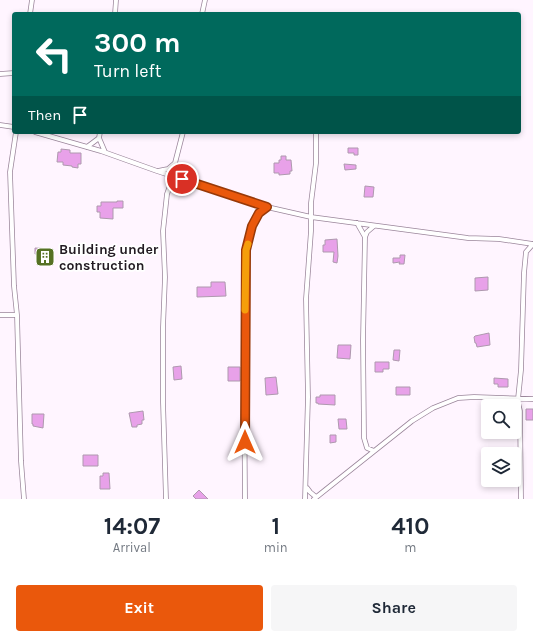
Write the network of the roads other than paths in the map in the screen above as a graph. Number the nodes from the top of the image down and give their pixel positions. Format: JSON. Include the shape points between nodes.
{"nodes":[{"id":1,"x":32,"y":0,"type":"edge"},
{"id":2,"x":116,"y":0,"type":"edge"},
{"id":3,"x":200,"y":0,"type":"edge"},
{"id":4,"x":205,"y":0,"type":"edge"},
{"id":5,"x":204,"y":6,"type":"junction"},
{"id":6,"x":30,"y":12,"type":"edge"},
{"id":7,"x":115,"y":12,"type":"edge"},
{"id":8,"x":202,"y":12,"type":"edge"},
{"id":9,"x":12,"y":73,"type":"edge"},
{"id":10,"x":0,"y":74,"type":"edge"},
{"id":11,"x":0,"y":125,"type":"edge"},
{"id":12,"x":12,"y":126,"type":"edge"},
{"id":13,"x":16,"y":134,"type":"edge"},
{"id":14,"x":42,"y":134,"type":"edge"},
{"id":15,"x":100,"y":134,"type":"edge"},
{"id":16,"x":182,"y":134,"type":"edge"},
{"id":17,"x":316,"y":134,"type":"edge"},
{"id":18,"x":99,"y":138,"type":"junction"},
{"id":19,"x":87,"y":147,"type":"junction"},
{"id":20,"x":105,"y":153,"type":"junction"},
{"id":21,"x":175,"y":163,"type":"junction"},
{"id":22,"x":157,"y":171,"type":"junction"},
{"id":23,"x":179,"y":178,"type":"junction"},
{"id":24,"x":267,"y":207,"type":"junction"},
{"id":25,"x":311,"y":217,"type":"junction"},
{"id":26,"x":357,"y":223,"type":"junction"},
{"id":27,"x":374,"y":226,"type":"junction"},
{"id":28,"x":365,"y":237,"type":"junction"},
{"id":29,"x":533,"y":244,"type":"edge"},
{"id":30,"x":0,"y":315,"type":"edge"},
{"id":31,"x":17,"y":315,"type":"junction"},
{"id":32,"x":513,"y":399,"type":"edge"},
{"id":33,"x":518,"y":399,"type":"edge"},
{"id":34,"x":521,"y":399,"type":"edge"},
{"id":35,"x":533,"y":399,"type":"edge"},
{"id":36,"x":520,"y":439,"type":"edge"},
{"id":37,"x":374,"y":451,"type":"junction"},
{"id":38,"x":306,"y":488,"type":"junction"},
{"id":39,"x":315,"y":498,"type":"edge"},
{"id":40,"x":24,"y":499,"type":"edge"},
{"id":41,"x":166,"y":499,"type":"edge"},
{"id":42,"x":245,"y":499,"type":"edge"},
{"id":43,"x":305,"y":499,"type":"edge"},
{"id":44,"x":521,"y":499,"type":"edge"}],
"edges":[{"from":1,"to":6,"type":"street"},
{"from":2,"to":7,"type":"street"},
{"from":3,"to":5,"type":"street"},
{"from":4,"to":5,"type":"street"},
{"from":5,"to":8,"type":"street"},
{"from":9,"to":10,"type":"street"},
{"from":11,"to":12,"type":"street"},
{"from":13,"to":31,"type":"street","via":[[10,172]]},
{"from":14,"to":19,"type":"street"},
{"from":15,"to":18,"type":"street"},
{"from":16,"to":21,"type":"street"},
{"from":17,"to":25,"type":"street"},
{"from":18,"to":19,"type":"street"},
{"from":18,"to":20,"type":"street"},
{"from":19,"to":20,"type":"street"},
{"from":20,"to":22,"type":"street"},
{"from":21,"to":22,"type":"street","via":[[168,169]]},
{"from":21,"to":23,"type":"street"},
{"from":22,"to":23,"type":"street"},
{"from":23,"to":24,"type":"street"},
{"from":23,"to":41,"type":"street","via":[[170,186],[167,194],[163,231]]},
{"from":24,"to":25,"type":"street"},
{"from":24,"to":42,"type":"street","via":[[259,213],[252,226],[246,250]]},
{"from":25,"to":26,"type":"street"},
{"from":25,"to":38,"type":"street","via":[[306,299]]},
{"from":26,"to":27,"type":"street"},
{"from":26,"to":28,"type":"street"},
{"from":27,"to":28,"type":"street"},
{"from":27,"to":29,"type":"street"},
{"from":28,"to":37,"type":"street","via":[[364,438],[367,448]]},
{"from":29,"to":33,"type":"street","via":[[526,252]]},
{"from":30,"to":31,"type":"street"},
{"from":31,"to":40,"type":"street"},
{"from":32,"to":37,"type":"street","via":[[474,397],[445,402],[412,421]]},
{"from":34,"to":35,"type":"street"},
{"from":36,"to":44,"type":"street"},
{"from":37,"to":39,"type":"street"},
{"from":38,"to":39,"type":"street"},
{"from":38,"to":43,"type":"street"}]}
